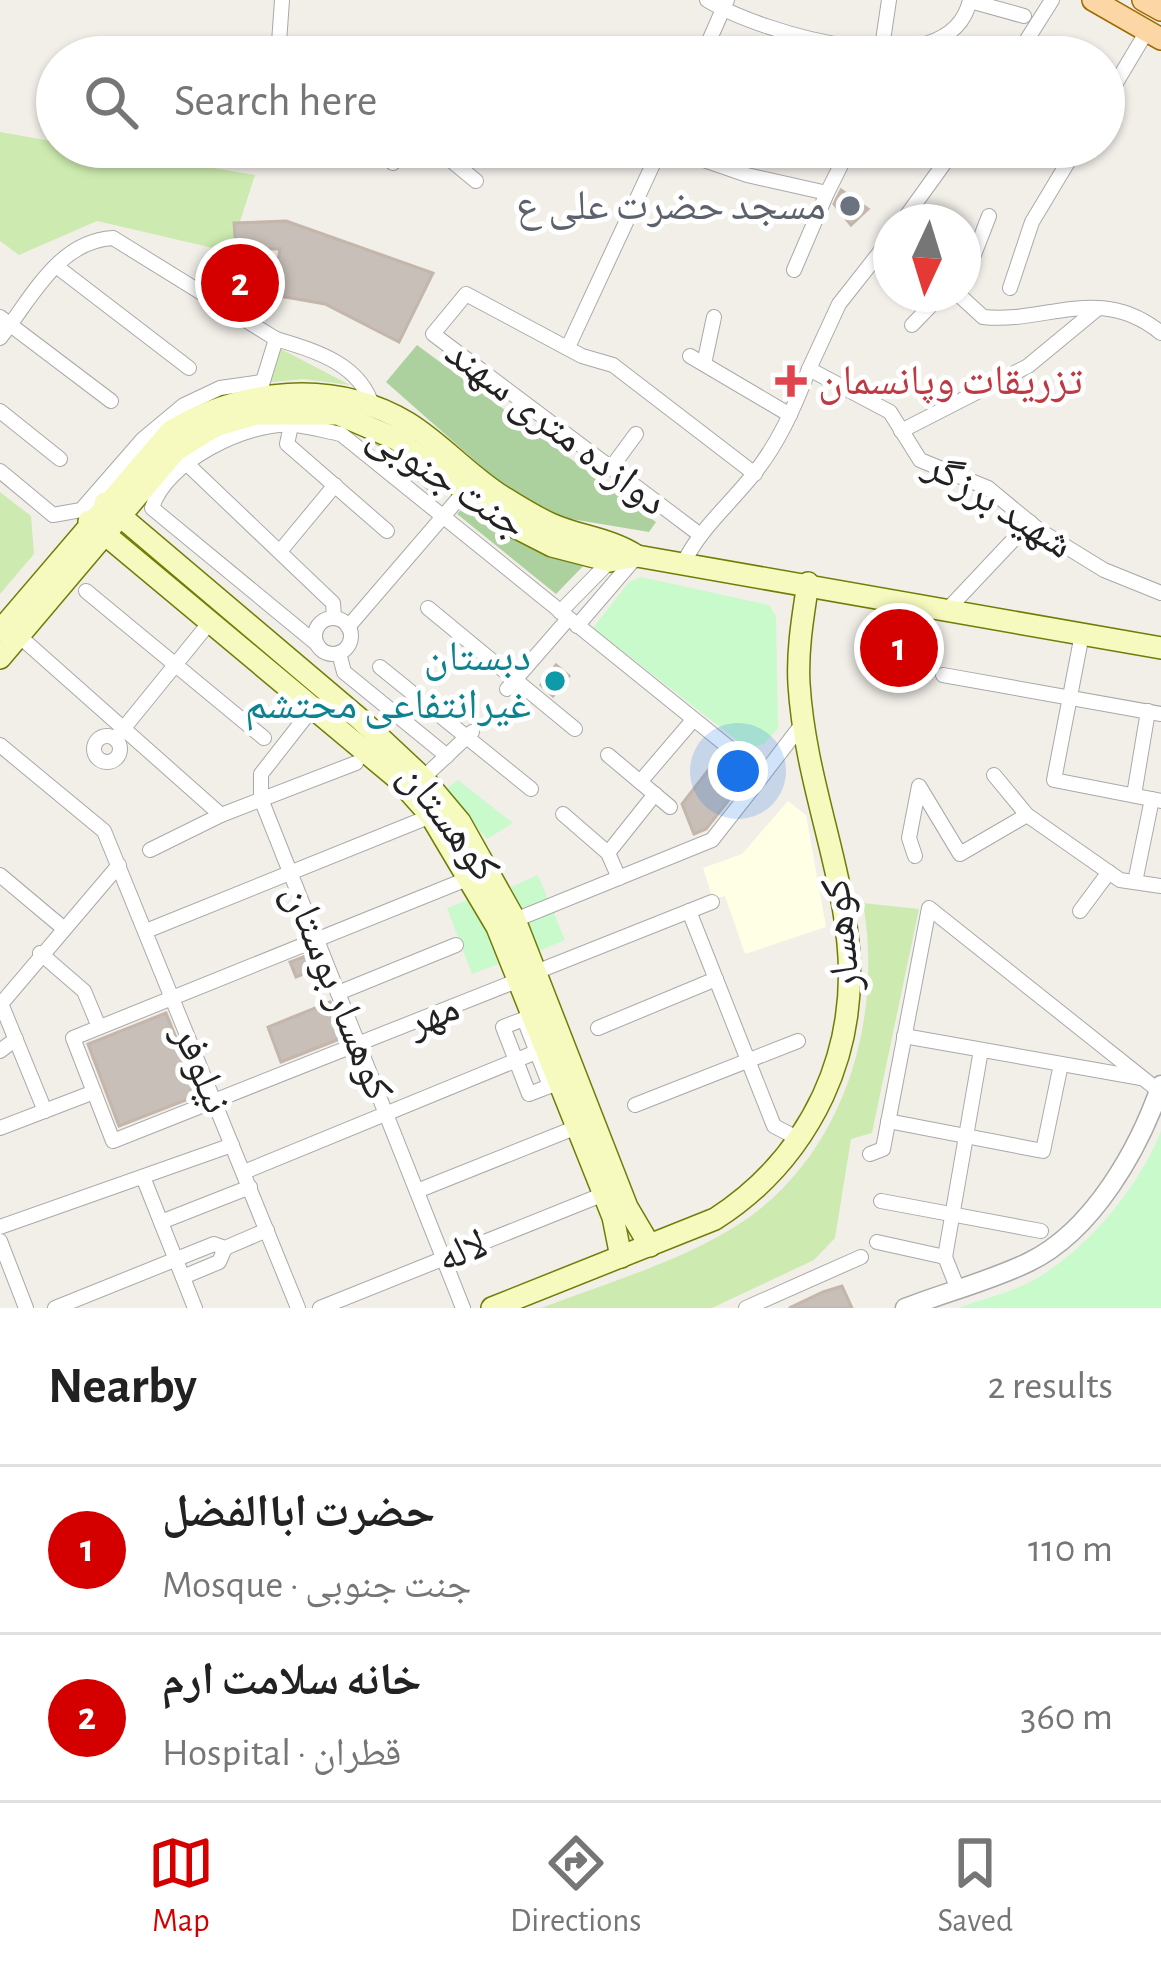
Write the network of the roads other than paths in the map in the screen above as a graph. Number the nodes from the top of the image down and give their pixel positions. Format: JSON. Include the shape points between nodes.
{"nodes":[{"id":1,"x":281,"y":0,"type":"edge"},
{"id":2,"x":707,"y":0,"type":"edge"},
{"id":3,"x":889,"y":0,"type":"edge"},
{"id":4,"x":970,"y":0,"type":"edge"},
{"id":5,"x":1052,"y":0,"type":"edge"},
{"id":6,"x":1093,"y":0,"type":"edge"},
{"id":7,"x":1143,"y":0,"type":"edge"},
{"id":8,"x":725,"y":5,"type":"edge"},
{"id":9,"x":1161,"y":10,"type":"edge"},
{"id":10,"x":1024,"y":16,"type":"dead end"},
{"id":11,"x":1154,"y":35,"type":"edge"},
{"id":12,"x":279,"y":36,"type":"edge"},
{"id":13,"x":711,"y":36,"type":"edge"},
{"id":14,"x":824,"y":36,"type":"edge"},
{"id":15,"x":884,"y":36,"type":"edge"},
{"id":16,"x":945,"y":36,"type":"edge"},
{"id":17,"x":1029,"y":36,"type":"edge"},
{"id":18,"x":1125,"y":74,"type":"edge"},
{"id":19,"x":460,"y":168,"type":"edge"},
{"id":20,"x":654,"y":168,"type":"edge"},
{"id":21,"x":726,"y":168,"type":"edge"},
{"id":22,"x":840,"y":168,"type":"edge"},
{"id":23,"x":941,"y":168,"type":"edge"},
{"id":24,"x":1064,"y":168,"type":"edge"},
{"id":25,"x":476,"y":181,"type":"dead end"},
{"id":26,"x":827,"y":193,"type":"junction"},
{"id":27,"x":915,"y":204,"type":"edge"},
{"id":28,"x":989,"y":216,"type":"dead end"},
{"id":29,"x":981,"y":237,"type":"edge"},
{"id":30,"x":873,"y":260,"type":"edge"},
{"id":31,"x":56,"y":266,"type":"junction"},
{"id":32,"x":794,"y":269,"type":"dead end"},
{"id":33,"x":1010,"y":288,"type":"dead end"},
{"id":34,"x":1097,"y":309,"type":"junction"},
{"id":35,"x":981,"y":311,"type":"edge"},
{"id":36,"x":925,"y":312,"type":"edge"},
{"id":37,"x":714,"y":317,"type":"dead end"},
{"id":38,"x":5,"y":321,"type":"edge"},
{"id":39,"x":912,"y":325,"type":"dead end"},
{"id":40,"x":1161,"y":333,"type":"edge"},
{"id":41,"x":0,"y":338,"type":"edge"},
{"id":42,"x":276,"y":339,"type":"junction"},
{"id":43,"x":569,"y":345,"type":"junction"},
{"id":44,"x":189,"y":368,"type":"dead end"},
{"id":45,"x":809,"y":369,"type":"junction"},
{"id":46,"x":260,"y":389,"type":"junction"},
{"id":47,"x":111,"y":400,"type":"dead end"},
{"id":48,"x":373,"y":408,"type":"junction"},
{"id":49,"x":0,"y":411,"type":"edge"},
{"id":50,"x":790,"y":415,"type":"junction"},
{"id":51,"x":292,"y":417,"type":"junction"},
{"id":52,"x":902,"y":431,"type":"junction"},
{"id":53,"x":636,"y":434,"type":"dead end"},
{"id":54,"x":181,"y":457,"type":"junction"},
{"id":55,"x":60,"y":459,"type":"dead end"},
{"id":56,"x":611,"y":468,"type":"junction"},
{"id":57,"x":0,"y":471,"type":"edge"},
{"id":58,"x":754,"y":474,"type":"junction"},
{"id":59,"x":334,"y":485,"type":"junction"},
{"id":60,"x":465,"y":491,"type":"junction"},
{"id":61,"x":111,"y":509,"type":"junction"},
{"id":62,"x":444,"y":513,"type":"junction"},
{"id":63,"x":1030,"y":522,"type":"junction"},
{"id":64,"x":96,"y":527,"type":"junction"},
{"id":65,"x":387,"y":532,"type":"dead end"},
{"id":66,"x":699,"y":534,"type":"junction"},
{"id":67,"x":281,"y":549,"type":"junction"},
{"id":68,"x":637,"y":556,"type":"junction"},
{"id":69,"x":610,"y":561,"type":"junction"},
{"id":70,"x":682,"y":564,"type":"junction"},
{"id":71,"x":808,"y":583,"type":"junction"},
{"id":72,"x":86,"y":591,"type":"dead end"},
{"id":73,"x":1161,"y":593,"type":"edge"},
{"id":74,"x":428,"y":608,"type":"dead end"},
{"id":75,"x":948,"y":609,"type":"junction"},
{"id":76,"x":217,"y":613,"type":"junction"},
{"id":77,"x":568,"y":619,"type":"junction"},
{"id":78,"x":341,"y":622,"type":"junction"},
{"id":79,"x":9,"y":633,"type":"edge"},
{"id":80,"x":1082,"y":634,"type":"junction"},
{"id":81,"x":317,"y":644,"type":"junction"},
{"id":82,"x":1161,"y":648,"type":"edge"},
{"id":83,"x":339,"y":653,"type":"junction"},
{"id":84,"x":0,"y":658,"type":"edge"},
{"id":85,"x":176,"y":665,"type":"junction"},
{"id":86,"x":380,"y":667,"type":"dead end"},
{"id":87,"x":943,"y":675,"type":"dead end"},
{"id":88,"x":511,"y":684,"type":"junction"},
{"id":89,"x":1070,"y":697,"type":"junction"},
{"id":90,"x":320,"y":699,"type":"junction"},
{"id":91,"x":1155,"y":712,"type":"edge"},
{"id":92,"x":692,"y":719,"type":"junction"},
{"id":93,"x":803,"y":722,"type":"junction"},
{"id":94,"x":575,"y":729,"type":"dead end"},
{"id":95,"x":470,"y":734,"type":"junction"},
{"id":96,"x":118,"y":735,"type":"junction"},
{"id":97,"x":264,"y":738,"type":"dead end"},
{"id":98,"x":0,"y":745,"type":"edge"},
{"id":99,"x":608,"y":755,"type":"dead end"},
{"id":100,"x":447,"y":756,"type":"junction"},
{"id":101,"x":356,"y":763,"type":"dead end"},
{"id":102,"x":411,"y":774,"type":"junction"},
{"id":103,"x":764,"y":775,"type":"junction"},
{"id":104,"x":994,"y":775,"type":"dead end"},
{"id":105,"x":640,"y":782,"type":"junction"},
{"id":106,"x":530,"y":789,"type":"dead end"},
{"id":107,"x":655,"y":794,"type":"junction"},
{"id":108,"x":1134,"y":796,"type":"junction"},
{"id":109,"x":261,"y":799,"type":"junction"},
{"id":110,"x":1157,"y":800,"type":"edge"},
{"id":111,"x":670,"y":807,"type":"dead end"},
{"id":112,"x":221,"y":814,"type":"junction"},
{"id":113,"x":562,"y":814,"type":"dead end"},
{"id":114,"x":1027,"y":814,"type":"junction"},
{"id":115,"x":431,"y":816,"type":"junction"},
{"id":116,"x":150,"y":850,"type":"dead end"},
{"id":117,"x":608,"y":853,"type":"junction"},
{"id":118,"x":915,"y":856,"type":"dead end"},
{"id":119,"x":119,"y":866,"type":"junction"},
{"id":120,"x":290,"y":872,"type":"junction"},
{"id":121,"x":1109,"y":872,"type":"junction"},
{"id":122,"x":0,"y":875,"type":"edge"},
{"id":123,"x":472,"y":877,"type":"junction"},
{"id":124,"x":619,"y":878,"type":"junction"},
{"id":125,"x":1135,"y":882,"type":"junction"},
{"id":126,"x":1161,"y":886,"type":"edge"},
{"id":127,"x":712,"y":902,"type":"dead end"},
{"id":128,"x":689,"y":911,"type":"junction"},
{"id":129,"x":1080,"y":911,"type":"dead end"},
{"id":130,"x":515,"y":920,"type":"junction"},
{"id":131,"x":62,"y":927,"type":"junction"},
{"id":132,"x":146,"y":932,"type":"junction"},
{"id":133,"x":317,"y":939,"type":"junction"},
{"id":134,"x":456,"y":945,"type":"dead end"},
{"id":135,"x":40,"y":953,"type":"junction"},
{"id":136,"x":527,"y":976,"type":"junction"},
{"id":137,"x":716,"y":979,"type":"junction"},
{"id":138,"x":338,"y":993,"type":"junction"},
{"id":139,"x":173,"y":998,"type":"junction"},
{"id":140,"x":1,"y":1003,"type":"edge"},
{"id":141,"x":99,"y":1027,"type":"junction"},
{"id":142,"x":598,"y":1028,"type":"dead end"},
{"id":143,"x":904,"y":1036,"type":"junction"},
{"id":144,"x":16,"y":1039,"type":"junction"},
{"id":145,"x":798,"y":1041,"type":"dead end"},
{"id":146,"x":359,"y":1046,"type":"junction"},
{"id":147,"x":542,"y":1050,"type":"junction"},
{"id":148,"x":982,"y":1050,"type":"junction"},
{"id":149,"x":0,"y":1052,"type":"edge"},
{"id":150,"x":516,"y":1060,"type":"junction"},
{"id":151,"x":748,"y":1060,"type":"junction"},
{"id":152,"x":1061,"y":1064,"type":"junction"},
{"id":153,"x":1155,"y":1085,"type":"edge"},
{"id":154,"x":94,"y":1092,"type":"junction"},
{"id":155,"x":214,"y":1102,"type":"junction"},
{"id":156,"x":635,"y":1105,"type":"dead end"},
{"id":157,"x":45,"y":1111,"type":"junction"},
{"id":158,"x":386,"y":1112,"type":"junction"},
{"id":159,"x":888,"y":1121,"type":"junction"},
{"id":160,"x":577,"y":1126,"type":"junction"},
{"id":161,"x":0,"y":1128,"type":"edge"},
{"id":162,"x":966,"y":1136,"type":"junction"},
{"id":163,"x":799,"y":1139,"type":"junction"},
{"id":164,"x":232,"y":1144,"type":"junction"},
{"id":165,"x":870,"y":1154,"type":"dead end"},
{"id":166,"x":143,"y":1177,"type":"junction"},
{"id":167,"x":247,"y":1179,"type":"junction"},
{"id":168,"x":416,"y":1191,"type":"junction"},
{"id":169,"x":604,"y":1194,"type":"junction"},
{"id":170,"x":881,"y":1201,"type":"dead end"},
{"id":171,"x":952,"y":1214,"type":"junction"},
{"id":172,"x":161,"y":1222,"type":"junction"},
{"id":173,"x":0,"y":1227,"type":"edge"},
{"id":174,"x":268,"y":1230,"type":"junction"},
{"id":175,"x":1041,"y":1231,"type":"dead end"},
{"id":176,"x":644,"y":1236,"type":"junction"},
{"id":177,"x":0,"y":1241,"type":"edge"},
{"id":178,"x":877,"y":1242,"type":"dead end"},
{"id":179,"x":619,"y":1246,"type":"junction"},
{"id":180,"x":225,"y":1248,"type":"junction"},
{"id":181,"x":860,"y":1257,"type":"dead end"},
{"id":182,"x":945,"y":1257,"type":"junction"},
{"id":183,"x":443,"y":1259,"type":"junction"},
{"id":184,"x":176,"y":1262,"type":"junction"},
{"id":185,"x":182,"y":1277,"type":"junction"},
{"id":186,"x":957,"y":1287,"type":"junction"},
{"id":187,"x":26,"y":1308,"type":"edge"},
{"id":188,"x":55,"y":1308,"type":"edge"},
{"id":189,"x":195,"y":1308,"type":"edge"},
{"id":190,"x":298,"y":1308,"type":"edge"},
{"id":191,"x":320,"y":1308,"type":"edge"},
{"id":192,"x":463,"y":1308,"type":"edge"},
{"id":193,"x":492,"y":1308,"type":"edge"},
{"id":194,"x":746,"y":1308,"type":"edge"},
{"id":195,"x":905,"y":1308,"type":"edge"}],
"edges":[{"from":1,"to":12,"type":"street"},
{"from":2,"to":8,"type":"street"},
{"from":3,"to":15,"type":"street"},
{"from":4,"to":10,"type":"street"},
{"from":4,"to":16,"type":"street","via":[[959,28]]},
{"from":5,"to":17,"type":"street"},
{"from":6,"to":11,"type":"main road"},
{"from":7,"to":9,"type":"main road"},
{"from":8,"to":13,"type":"street"},
{"from":8,"to":14,"type":"street"},
{"from":11,"to":18,"type":"street"},
{"from":19,"to":25,"type":"street"},
{"from":20,"to":43,"type":"street"},
{"from":21,"to":26,"type":"street"},
{"from":22,"to":26,"type":"street"},
{"from":23,"to":27,"type":"street"},
{"from":24,"to":33,"type":"street","via":[[1032,222]]},
{"from":26,"to":32,"type":"street"},
{"from":28,"to":29,"type":"street"},
{"from":30,"to":45,"type":"street","via":[[838,304]]},
{"from":31,"to":38,"type":"street"},
{"from":31,"to":42,"type":"street","via":[[89,239],[113,238]]},
{"from":31,"to":44,"type":"street"},
{"from":34,"to":35,"type":"street","via":[[1066,305],[991,318]]},
{"from":34,"to":40,"type":"street","via":[[1145,320]]},
{"from":34,"to":52,"type":"street","via":[[1028,366]]},
{"from":36,"to":39,"type":"street"},
{"from":37,"to":50,"type":"street","via":[[697,360]]},
{"from":38,"to":41,"type":"street"},
{"from":38,"to":47,"type":"street"},
{"from":42,"to":46,"type":"street"},
{"from":42,"to":48,"type":"street","via":[[345,367],[368,387]]},
{"from":43,"to":56,"type":"street","name":"دوازده متری سهند","via":[[466,294],[433,334]]},
{"from":43,"to":58,"type":"street","via":[[614,365]]},
{"from":45,"to":50,"type":"street"},
{"from":45,"to":52,"type":"street","name":"شهید برزگر","via":[[890,412]]},
{"from":46,"to":48,"type":"main road","name":"جنت جنوبی"},
{"from":46,"to":57,"type":"street","via":[[220,388],[184,405],[80,510],[53,515]]},
{"from":46,"to":61,"type":"main road","name":"جنت جنوبی","via":[[171,431]]},
{"from":48,"to":68,"type":"main road","name":"جنت جنوبی","via":[[407,423],[501,496]]},
{"from":49,"to":55,"type":"street"},
{"from":50,"to":58,"type":"street"},
{"from":51,"to":54,"type":"main road","name":"جنت جنوبی","via":[[215,426]]},
{"from":51,"to":59,"type":"street","via":[[287,444]]},
{"from":51,"to":60,"type":"main road","name":"جنت جنوبی","via":[[338,414],[379,430]]},
{"from":51,"to":62,"type":"street","via":[[340,434]]},
{"from":52,"to":63,"type":"street","name":"شهید برزگر","via":[[920,460],[988,488]]},
{"from":53,"to":56,"type":"street"},
{"from":54,"to":61,"type":"main road","name":"جنت جنوبی"},
{"from":54,"to":67,"type":"street"},
{"from":54,"to":81,"type":"street","via":[[155,499],[155,516]]},
{"from":56,"to":66,"type":"street","name":"دوازده متری سهند"},
{"from":58,"to":66,"type":"street"},
{"from":59,"to":65,"type":"street"},
{"from":59,"to":67,"type":"street"},
{"from":60,"to":62,"type":"street"},
{"from":60,"to":69,"type":"main road","name":"جنت جنوبی","via":[[552,546]]},
{"from":61,"to":64,"type":"main road","name":"جنت جنوبی"},
{"from":61,"to":76,"type":"main road","name":"کوهستان"},
{"from":62,"to":77,"type":"street"},
{"from":62,"to":78,"type":"street"},
{"from":63,"to":73,"type":"street","name":"شهید برزگر","via":[[1104,570]]},
{"from":63,"to":75,"type":"street"},
{"from":64,"to":76,"type":"main road","name":"کوهستان"},
{"from":64,"to":79,"type":"main road","name":"جنت جنوبی"},
{"from":66,"to":70,"type":"street"},
{"from":67,"to":78,"type":"street"},
{"from":68,"to":69,"type":"main road","name":"جنت جنوبی"},
{"from":68,"to":70,"type":"main road","name":"جنت جنوبی"},
{"from":68,"to":77,"type":"street"},
{"from":69,"to":77,"type":"street"},
{"from":70,"to":71,"type":"main road","name":"جنت جنوبی"},
{"from":71,"to":75,"type":"main road","name":"جنت جنوبی"},
{"from":71,"to":93,"type":"main road","name":"کوهسار"},
{"from":72,"to":85,"type":"street"},
{"from":74,"to":88,"type":"street"},
{"from":75,"to":80,"type":"main road","name":"جنت جنوبی"},
{"from":76,"to":85,"type":"street"},
{"from":76,"to":90,"type":"main road","name":"کوهستان"},
{"from":77,"to":88,"type":"street"},
{"from":77,"to":92,"type":"street"},
{"from":78,"to":81,"type":"street","via":[[318,626]]},
{"from":78,"to":83,"type":"street","via":[[351,638]]},
{"from":79,"to":84,"type":"main road","name":"جنت جنوبی"},
{"from":79,"to":96,"type":"street"},
{"from":80,"to":82,"type":"main road","name":"جنت جنوبی"},
{"from":80,"to":89,"type":"street"},
{"from":81,"to":83,"type":"street"},
{"from":83,"to":100,"type":"street","via":[[344,672]]},
{"from":85,"to":96,"type":"street"},
{"from":85,"to":97,"type":"street"},
{"from":86,"to":95,"type":"street"},
{"from":87,"to":89,"type":"street"},
{"from":88,"to":94,"type":"street"},
{"from":89,"to":91,"type":"street"},
{"from":89,"to":108,"type":"street","via":[[1054,780]]},
{"from":90,"to":102,"type":"main road","name":"کوهستان"},
{"from":90,"to":109,"type":"street","via":[[261,774]]},
{"from":91,"to":108,"type":"street"},
{"from":92,"to":103,"type":"street"},
{"from":92,"to":105,"type":"street"},
{"from":93,"to":103,"type":"street"},
{"from":93,"to":163,"type":"main road","name":"کوهسار","via":[[849,927],[851,991],[834,1072]]},
{"from":95,"to":100,"type":"street"},
{"from":95,"to":106,"type":"street"},
{"from":96,"to":112,"type":"street"},
{"from":98,"to":119,"type":"street","name":"نیلوفر","via":[[104,831]]},
{"from":99,"to":105,"type":"street"},
{"from":100,"to":102,"type":"street"},
{"from":101,"to":109,"type":"street"},
{"from":102,"to":115,"type":"main road","name":"کوهستان"},
{"from":102,"to":130,"type":"main road","name":"کوهستان","via":[[460,822]]},
{"from":103,"to":124,"type":"street","via":[[712,840]]},
{"from":104,"to":114,"type":"street"},
{"from":105,"to":107,"type":"street"},
{"from":107,"to":111,"type":"street"},
{"from":107,"to":117,"type":"street"},
{"from":108,"to":110,"type":"street"},
{"from":109,"to":112,"type":"street"},
{"from":109,"to":120,"type":"street","name":"کوهسار بوستان"},
{"from":110,"to":125,"type":"street"},
{"from":112,"to":116,"type":"street"},
{"from":113,"to":117,"type":"street"},
{"from":114,"to":118,"type":"street","via":[[960,854],[919,786],[909,838]]},
{"from":114,"to":121,"type":"street"},
{"from":115,"to":120,"type":"street"},
{"from":115,"to":123,"type":"main road","name":"کوهستان"},
{"from":117,"to":124,"type":"street"},
{"from":119,"to":131,"type":"street"},
{"from":119,"to":132,"type":"street","name":"نیلوفر"},
{"from":120,"to":132,"type":"street"},
{"from":120,"to":133,"type":"street","name":"کوهسار بوستان"},
{"from":121,"to":125,"type":"street"},
{"from":121,"to":129,"type":"street"},
{"from":122,"to":131,"type":"street"},
{"from":123,"to":133,"type":"street"},
{"from":123,"to":136,"type":"main road","name":"کوهستان"},
{"from":124,"to":130,"type":"street"},
{"from":125,"to":126,"type":"street"},
{"from":127,"to":128,"type":"street","name":"مهر"},
{"from":128,"to":136,"type":"street","name":"مهر"},
{"from":128,"to":137,"type":"street"},
{"from":130,"to":136,"type":"main road","name":"کوهستان"},
{"from":131,"to":135,"type":"street"},
{"from":132,"to":139,"type":"street","name":"نیلوفر"},
{"from":133,"to":138,"type":"street","name":"کوهسار بوستان"},
{"from":133,"to":139,"type":"street"},
{"from":134,"to":138,"type":"street"},
{"from":135,"to":140,"type":"street"},
{"from":135,"to":141,"type":"street","via":[[84,991]]},
{"from":136,"to":146,"type":"street","name":"مهر"},
{"from":136,"to":147,"type":"main road","name":"کوهستان"},
{"from":136,"to":176,"type":"main road","name":"کوهستان"},
{"from":137,"to":142,"type":"street"},
{"from":137,"to":151,"type":"street"},
{"from":138,"to":146,"type":"street","name":"کوهسار بوستان"},
{"from":139,"to":141,"type":"street"},
{"from":139,"to":155,"type":"street","name":"نیلوفر"},
{"from":140,"to":144,"type":"street"},
{"from":141,"to":154,"type":"street","via":[[73,1038]]},
{"from":143,"to":148,"type":"street"},
{"from":143,"to":153,"type":"street","via":[[929,908]]},
{"from":143,"to":159,"type":"street"},
{"from":144,"to":149,"type":"street"},
{"from":144,"to":157,"type":"street"},
{"from":145,"to":151,"type":"street"},
{"from":146,"to":155,"type":"street","name":"مهر"},
{"from":146,"to":158,"type":"street","name":"کوهسار بوستان"},
{"from":147,"to":150,"type":"street"},
{"from":147,"to":150,"type":"street","via":[[524,1018],[503,1027]]},
{"from":147,"to":150,"type":"street","via":[[550,1086],[529,1094]]},
{"from":147,"to":160,"type":"main road","name":"کوهستان"},
{"from":148,"to":152,"type":"street"},
{"from":148,"to":162,"type":"street"},
{"from":150,"to":158,"type":"street"},
{"from":151,"to":156,"type":"street"},
{"from":151,"to":163,"type":"street","via":[[774,1126]]},
{"from":152,"to":153,"type":"street"},
{"from":152,"to":162,"type":"street","via":[[1043,1151]]},
{"from":153,"to":186,"type":"street","via":[[1121,1168],[1064,1236],[1031,1262]]},
{"from":154,"to":155,"type":"street","name":"مهر","via":[[113,1142]]},
{"from":154,"to":157,"type":"street"},
{"from":155,"to":164,"type":"street","name":"نیلوفر"},
{"from":157,"to":161,"type":"street"},
{"from":158,"to":167,"type":"street"},
{"from":158,"to":168,"type":"street","name":"کوهسار بوستان"},
{"from":159,"to":162,"type":"street"},
{"from":159,"to":165,"type":"street","via":[[883,1149]]},
{"from":160,"to":168,"type":"street"},
{"from":160,"to":169,"type":"main road","name":"کوهستان"},
{"from":162,"to":171,"type":"street"},
{"from":163,"to":176,"type":"main road","name":"کوهسار","via":[[738,1204]]},
{"from":164,"to":166,"type":"street"},
{"from":164,"to":167,"type":"street","name":"نیلوفر"},
{"from":166,"to":172,"type":"street"},
{"from":166,"to":173,"type":"street"},
{"from":167,"to":172,"type":"street"},
{"from":167,"to":174,"type":"street","name":"نیلوفر"},
{"from":168,"to":183,"type":"street","name":"کوهسار بوستان"},
{"from":169,"to":179,"type":"main road","name":"کوهستان"},
{"from":169,"to":183,"type":"street","name":"لاله"},
{"from":170,"to":171,"type":"street"},
{"from":171,"to":175,"type":"street"},
{"from":171,"to":182,"type":"street"},
{"from":172,"to":184,"type":"street"},
{"from":174,"to":180,"type":"street"},
{"from":174,"to":190,"type":"street","name":"نیلوفر"},
{"from":176,"to":179,"type":"main road","name":"کوهسار"},
{"from":177,"to":187,"type":"street"},
{"from":178,"to":182,"type":"street"},
{"from":179,"to":193,"type":"main road","name":"کوهسار"},
{"from":180,"to":184,"type":"street","via":[[214,1244]]},
{"from":180,"to":185,"type":"street","via":[[219,1262]]},
{"from":181,"to":194,"type":"street"},
{"from":182,"to":186,"type":"street"},
{"from":183,"to":191,"type":"street","name":"لاله"},
{"from":183,"to":192,"type":"street","name":"کوهسار بوستان"},
{"from":184,"to":185,"type":"street"},
{"from":184,"to":188,"type":"street"},
{"from":185,"to":189,"type":"street"},
{"from":186,"to":195,"type":"street"}]}
